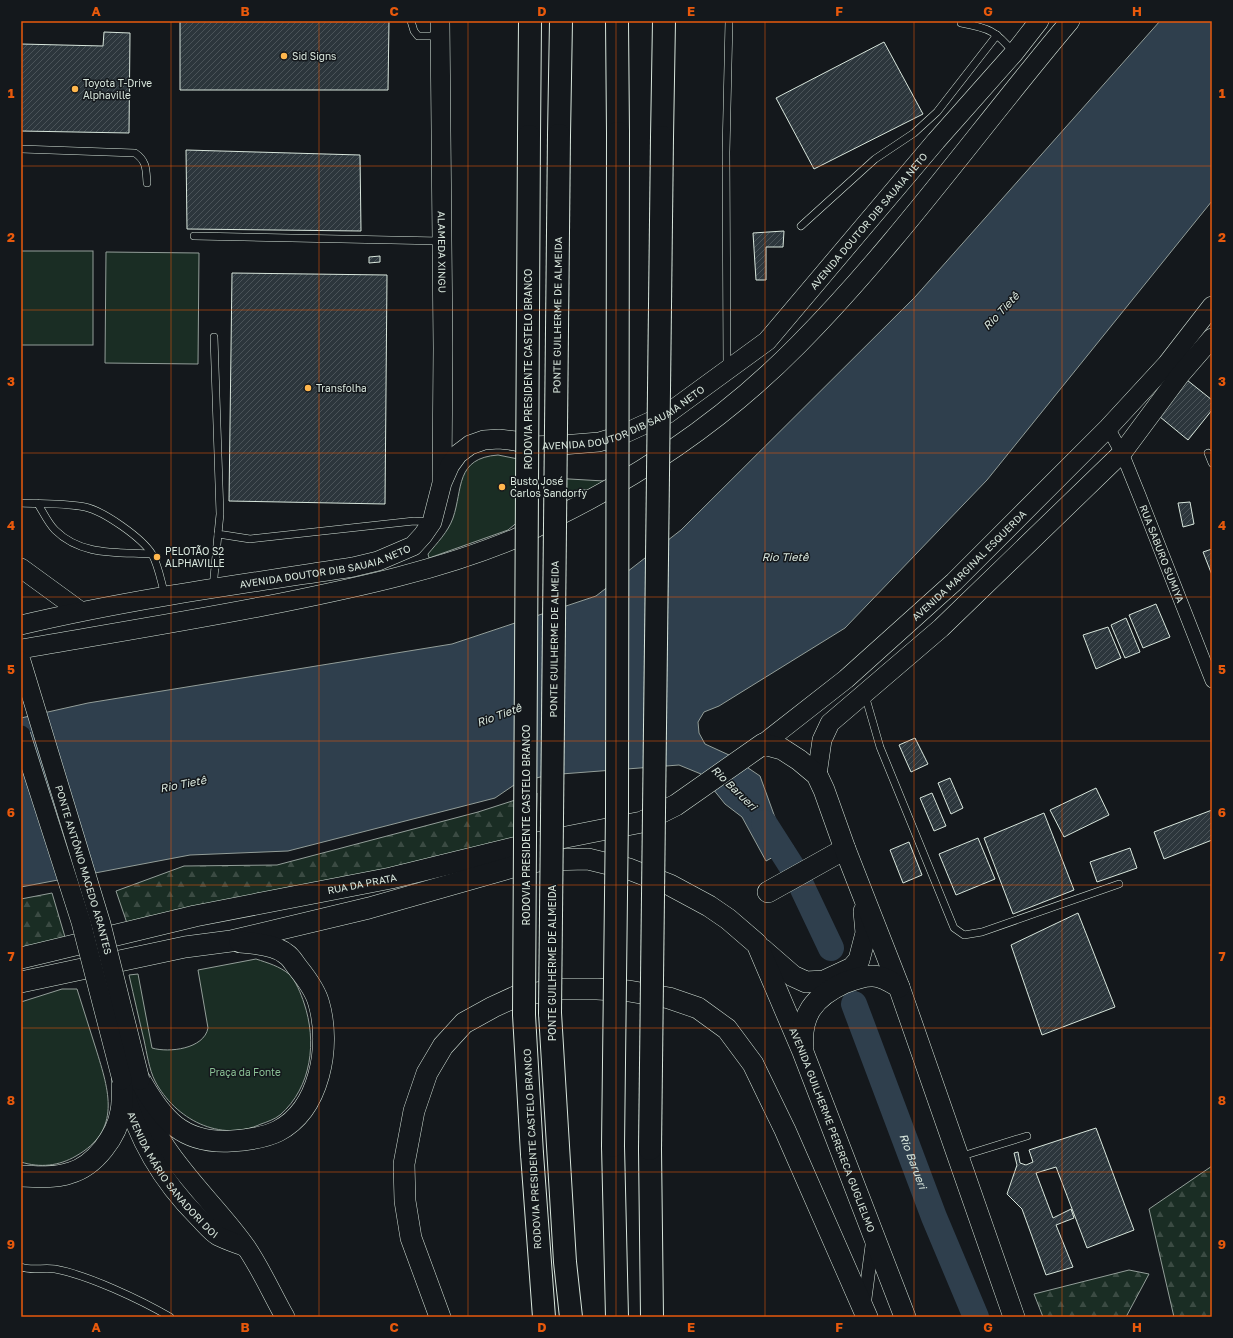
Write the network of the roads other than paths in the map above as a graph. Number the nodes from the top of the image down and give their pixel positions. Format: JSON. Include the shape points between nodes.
{"nodes":[{"id":1,"x":411,"y":21,"type":"edge"},
{"id":2,"x":530,"y":21,"type":"edge"},
{"id":3,"x":561,"y":21,"type":"edge"},
{"id":4,"x":617,"y":21,"type":"edge"},
{"id":5,"x":664,"y":21,"type":"edge"},
{"id":6,"x":729,"y":21,"type":"edge"},
{"id":7,"x":1039,"y":21,"type":"edge"},
{"id":8,"x":1070,"y":21,"type":"edge"},
{"id":9,"x":962,"y":23,"type":"dead end"},
{"id":10,"x":440,"y":29,"type":"edge"},
{"id":11,"x":997,"y":35,"type":"junction"},
{"id":12,"x":1014,"y":53,"type":"junction"},
{"id":13,"x":21,"y":149,"type":"edge"},
{"id":14,"x":147,"y":183,"type":"dead end"},
{"id":15,"x":801,"y":226,"type":"dead end"},
{"id":16,"x":194,"y":236,"type":"dead end"},
{"id":17,"x":443,"y":241,"type":"junction"},
{"id":18,"x":1212,"y":306,"type":"edge"},
{"id":19,"x":214,"y":337,"type":"dead end"},
{"id":20,"x":1212,"y":338,"type":"edge"},
{"id":21,"x":727,"y":371,"type":"junction"},
{"id":22,"x":1108,"y":428,"type":"junction"},
{"id":23,"x":528,"y":446,"type":"junction"},
{"id":24,"x":1122,"y":453,"type":"junction"},
{"id":25,"x":1208,"y":453,"type":"dead end"},
{"id":26,"x":1212,"y":463,"type":"edge"},
{"id":27,"x":442,"y":483,"type":"junction"},
{"id":28,"x":21,"y":503,"type":"edge"},
{"id":29,"x":38,"y":504,"type":"junction"},
{"id":30,"x":432,"y":522,"type":"junction"},
{"id":31,"x":536,"y":527,"type":"junction"},
{"id":32,"x":218,"y":534,"type":"junction"},
{"id":33,"x":151,"y":554,"type":"junction"},
{"id":34,"x":21,"y":568,"type":"edge"},
{"id":35,"x":213,"y":588,"type":"junction"},
{"id":36,"x":165,"y":595,"type":"junction"},
{"id":37,"x":80,"y":611,"type":"junction"},
{"id":38,"x":21,"y":625,"type":"edge"},
{"id":39,"x":21,"y":649,"type":"edge"},
{"id":40,"x":21,"y":661,"type":"edge"},
{"id":41,"x":1212,"y":681,"type":"edge"},
{"id":42,"x":865,"y":694,"type":"junction"},
{"id":43,"x":21,"y":735,"type":"edge"},
{"id":44,"x":759,"y":747,"type":"junction"},
{"id":45,"x":817,"y":775,"type":"junction"},
{"id":46,"x":695,"y":792,"type":"joint"},
{"id":47,"x":845,"y":850,"type":"junction"},
{"id":48,"x":1119,"y":884,"type":"dead end"},
{"id":49,"x":768,"y":892,"type":"dead end"},
{"id":50,"x":863,"y":892,"type":"junction"},
{"id":51,"x":231,"y":940,"type":"junction"},
{"id":52,"x":757,"y":944,"type":"junction"},
{"id":53,"x":21,"y":958,"type":"edge"},
{"id":54,"x":25,"y":982,"type":"edge"},
{"id":55,"x":899,"y":987,"type":"junction"},
{"id":56,"x":803,"y":1052,"type":"junction"},
{"id":57,"x":131,"y":1080,"type":"junction"},
{"id":58,"x":1027,"y":1136,"type":"dead end"},
{"id":59,"x":959,"y":1157,"type":"junction"},
{"id":60,"x":21,"y":1176,"type":"edge"},
{"id":61,"x":873,"y":1236,"type":"junction"},
{"id":62,"x":21,"y":1267,"type":"edge"},
{"id":63,"x":541,"y":1311,"type":"edge"},
{"id":64,"x":864,"y":1314,"type":"edge"},
{"id":65,"x":170,"y":1317,"type":"edge"},
{"id":66,"x":284,"y":1317,"type":"edge"},
{"id":67,"x":440,"y":1317,"type":"edge"},
{"id":68,"x":571,"y":1317,"type":"edge"},
{"id":69,"x":617,"y":1317,"type":"edge"},
{"id":70,"x":652,"y":1317,"type":"edge"},
{"id":71,"x":905,"y":1317,"type":"edge"},
{"id":72,"x":1014,"y":1317,"type":"edge"}],
"edges":[{"from":1,"to":10,"type":"lane","via":[[418,36]]},
{"from":2,"to":63,"type":"highway","name":"RODOVIA PRESIDENTE CASTELO BRANCO","bridge":true,"via":[[524,1015]]},
{"from":3,"to":68,"type":"highway","name":"PONTE GUILHERME DE ALMEIDA","bridge":true,"via":[[550,1013],[564,1262]]},
{"from":4,"to":69,"type":"highway","bridge":true,"via":[[617,812],[613,1146]]},
{"from":5,"to":70,"type":"highway","bridge":true,"via":[[650,1149]]},
{"from":6,"to":21,"type":"lane","via":[[726,152]]},
{"from":7,"to":12,"type":"main road","name":"AVENIDA DOUTOR DIB SAUAIA NETO"},
{"from":8,"to":31,"type":"main road","via":[[861,277],[796,348],[716,418],[675,448],[632,476]]},
{"from":9,"to":11,"type":"lane","via":[[986,28]]},
{"from":10,"to":17,"type":"main road","name":"ALAMEDA XINGU"},
{"from":11,"to":12,"type":"lane"},
{"from":11,"to":15,"type":"lane","via":[[937,112],[914,133],[875,159]]},
{"from":12,"to":21,"type":"main road","name":"AVENIDA DOUTOR DIB SAUAIA NETO","via":[[936,141],[767,342]]},
{"from":13,"to":14,"type":"lane","via":[[135,153],[146,164]]},
{"from":16,"to":17,"type":"lane"},
{"from":17,"to":27,"type":"main road","name":"ALAMEDA XINGU"},
{"from":18,"to":22,"type":"main road","name":"AVENIDA MARGINAL ESQUERDA","via":[[1167,364]]},
{"from":19,"to":32,"type":"lane","via":[[220,514]]},
{"from":20,"to":24,"type":"main road","via":[[1180,375]]},
{"from":21,"to":23,"type":"main road","name":"AVENIDA DOUTOR DIB SAUAIA NETO","via":[[667,414],[619,436],[599,442]]},
{"from":22,"to":24,"type":"street","name":"RUA SABURO SUMIYA"},
{"from":22,"to":44,"type":"main road","name":"AVENIDA MARGINAL ESQUERDA","via":[[922,611],[846,679]]},
{"from":23,"to":27,"type":"main road","name":"AVENIDA DOUTOR DIB SAUAIA NETO","via":[[516,441],[499,439],[484,440],[470,445],[450,464]]},
{"from":23,"to":31,"type":"main road","via":[[540,465],[542,477],[542,503]]},
{"from":24,"to":41,"type":"street","name":"RUA SABURO SUMIYA"},
{"from":24,"to":42,"type":"main road","via":[[941,628]]},
{"from":25,"to":26,"type":"lane"},
{"from":27,"to":30,"type":"main road","name":"AVENIDA DOUTOR DIB SAUAIA NETO"},
{"from":28,"to":29,"type":"lane"},
{"from":29,"to":33,"type":"lane","via":[[85,507],[101,512],[142,543]]},
{"from":29,"to":33,"type":"lane","via":[[54,529],[72,542],[90,550]]},
{"from":30,"to":32,"type":"lane","via":[[414,521],[250,539]]},
{"from":30,"to":35,"type":"main road","name":"AVENIDA DOUTOR DIB SAUAIA NETO","via":[[413,546],[378,561]]},
{"from":31,"to":39,"type":"main road","via":[[497,545],[434,567],[366,585],[244,610]]},
{"from":32,"to":35,"type":"lane"},
{"from":33,"to":36,"type":"lane"},
{"from":34,"to":37,"type":"main road"},
{"from":35,"to":36,"type":"main road","name":"AVENIDA DOUTOR DIB SAUAIA NETO"},
{"from":36,"to":37,"type":"main road","name":"AVENIDA DOUTOR DIB SAUAIA NETO"},
{"from":37,"to":38,"type":"main road","name":"AVENIDA DOUTOR DIB SAUAIA NETO"},
{"from":40,"to":57,"type":"main road","name":"PONTE ANTÔNIO MACEDO ARANTES","bridge":true,"via":[[101,924]]},
{"from":42,"to":45,"type":"main road","via":[[830,723],[822,740]]},
{"from":42,"to":48,"type":"lane","via":[[880,747],[954,928],[964,934],[982,932]]},
{"from":43,"to":57,"type":"main road","name":"PONTE ANTÔNIO MACEDO ARANTES","bridge":true},
{"from":44,"to":45,"type":"main road","via":[[782,749]]},
{"from":44,"to":46,"type":"main road","name":"AVENIDA MARGINAL ESQUERDA"},
{"from":45,"to":47,"type":"main road"},
{"from":46,"to":53,"type":"main road","name":"RUA DA PRATA","via":[[642,822],[526,845],[391,878],[195,916]]},
{"from":47,"to":49,"type":"main road"},
{"from":47,"to":50,"type":"main road"},
{"from":50,"to":52,"type":"main road","name":"AVENIDA GUILHERME PERERECA GUGLIELMO","via":[[866,933],[859,960],[852,968],[824,981],[806,982],[783,968]]},
{"from":50,"to":55,"type":"main road"},
{"from":51,"to":52,"type":"main road","name":"AVENIDA GUILHERME PERERECA GUGLIELMO","via":[[369,908],[523,864],[545,860],[588,859],[629,869],[670,884],[728,919]]},
{"from":51,"to":54,"type":"main road","via":[[185,947]]},
{"from":51,"to":57,"type":"main road","via":[[263,945],[286,953],[306,977],[319,1002],[324,1037],[323,1058],[310,1098],[295,1118],[279,1131],[264,1137],[218,1142],[198,1138],[176,1127]]},
{"from":52,"to":56,"type":"main road","name":"AVENIDA GUILHERME PERERECA GUGLIELMO"},
{"from":55,"to":56,"type":"main road","via":[[888,980],[872,976],[852,980],[820,997],[809,1012],[802,1031]]},
{"from":55,"to":59,"type":"main road"},
{"from":56,"to":61,"type":"main road","name":"AVENIDA GUILHERME PERERECA GUGLIELMO"},
{"from":57,"to":60,"type":"main road","via":[[115,1131],[106,1146],[87,1163],[71,1173],[44,1177]]},
{"from":57,"to":66,"type":"main road","name":"AVENIDA MÁRIO SANADORI DOI","via":[[163,1142],[247,1248]]},
{"from":58,"to":59,"type":"lane"},
{"from":59,"to":72,"type":"main road"},
{"from":61,"to":64,"type":"street"},
{"from":61,"to":71,"type":"main road","name":"AVENIDA GUILHERME PERERECA GUGLIELMO"},
{"from":62,"to":65,"type":"lane","via":[[54,1269],[101,1284]]},
{"from":64,"to":67,"type":"main road","via":[[785,1130],[753,1064],[726,1029],[698,1008],[669,998],[629,990],[560,989],[517,996],[464,1023],[443,1046],[427,1073],[414,1111],[404,1164],[405,1201],[411,1238]]}]}
